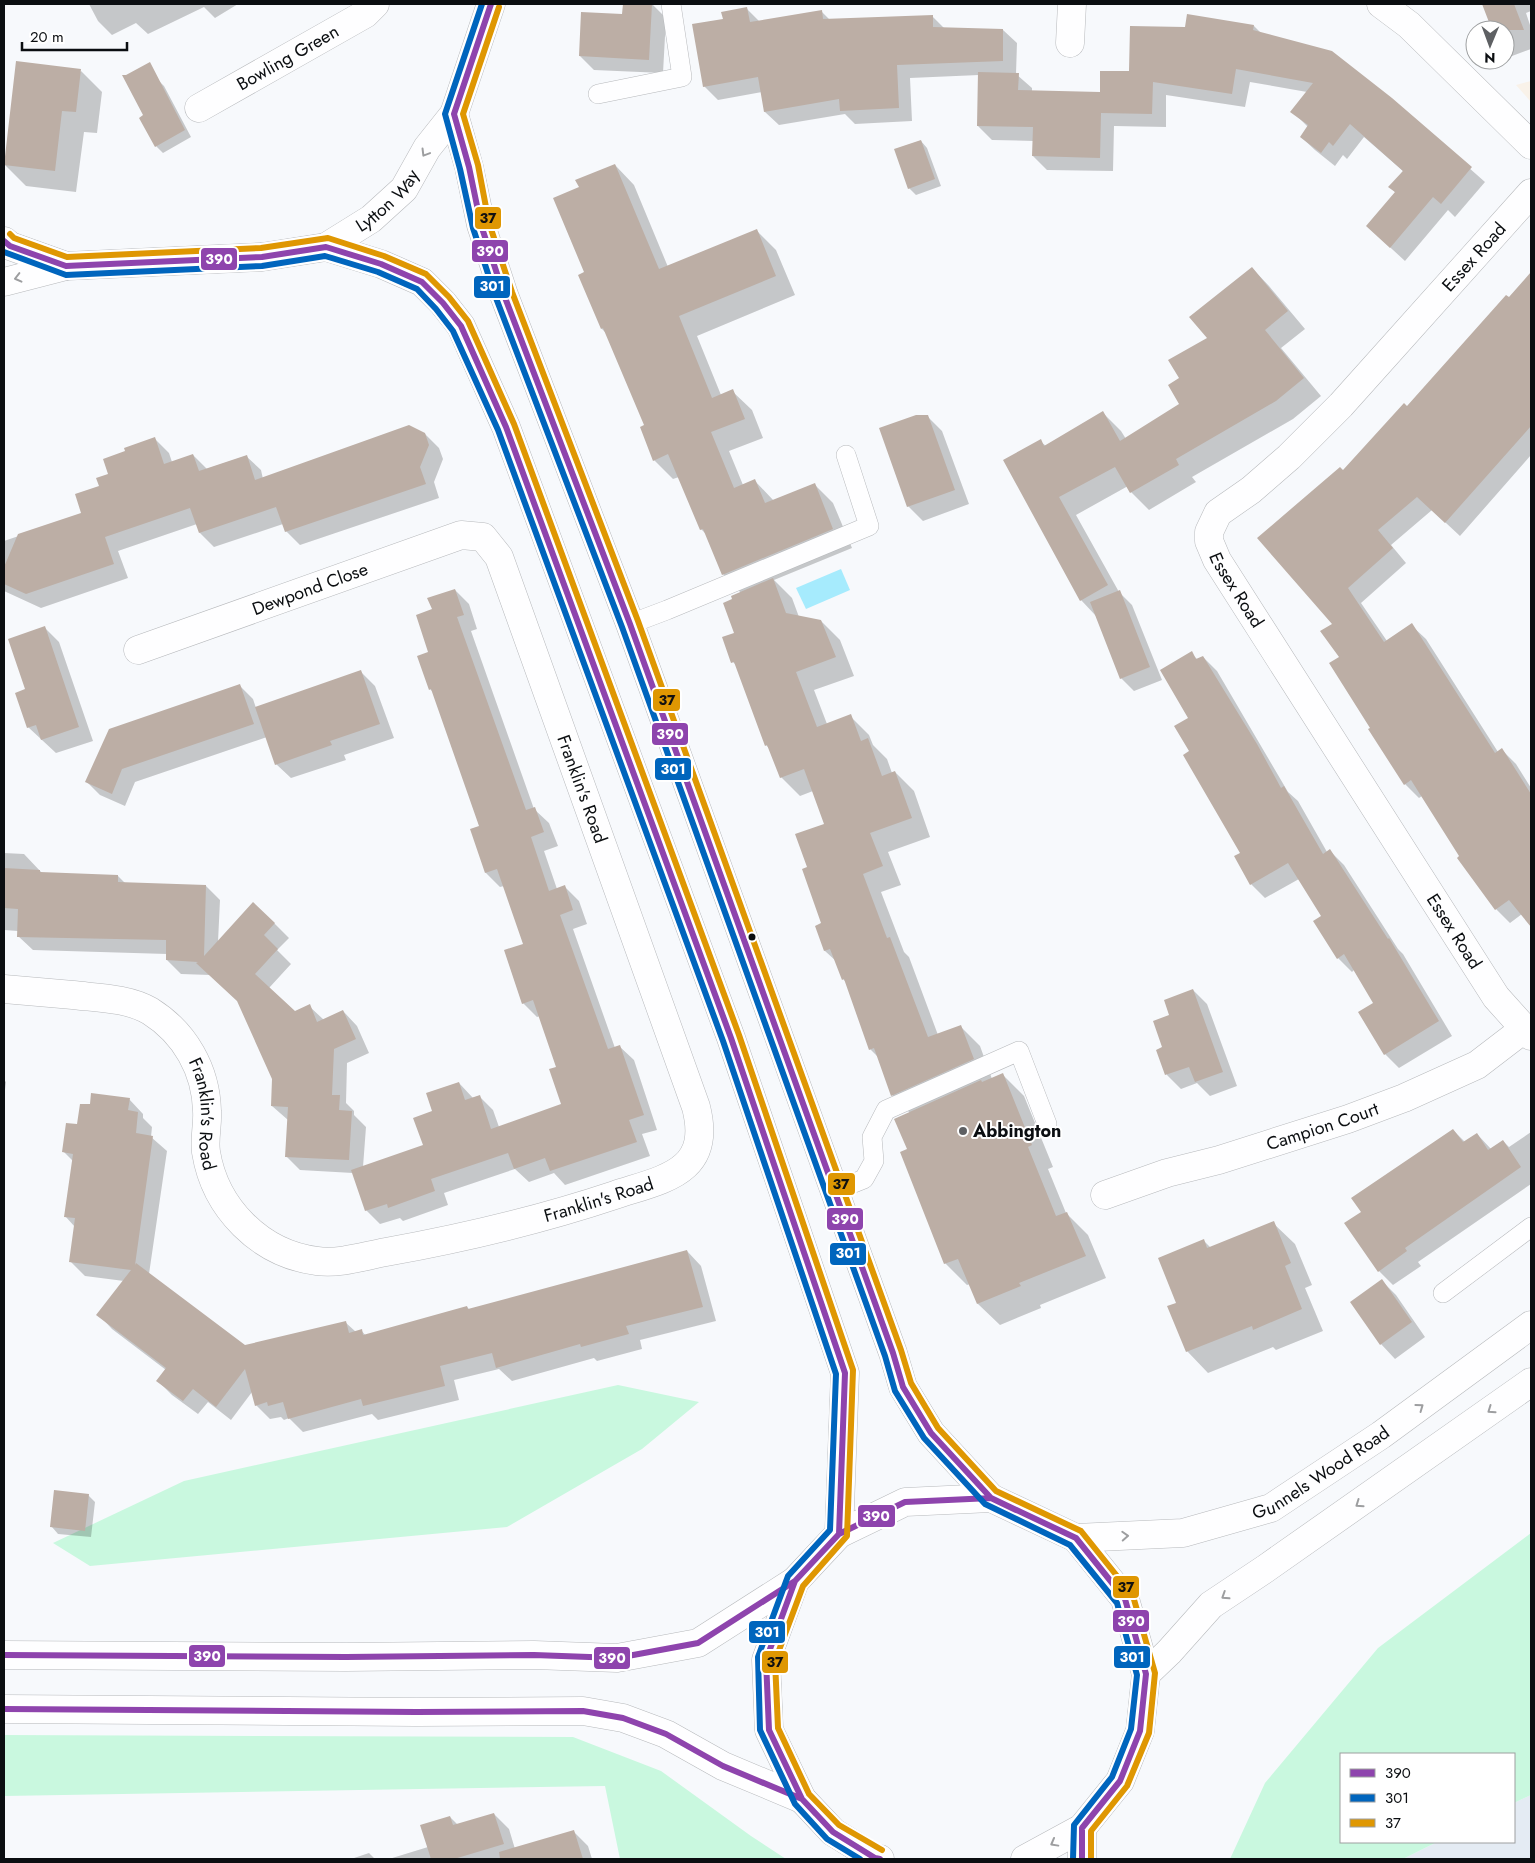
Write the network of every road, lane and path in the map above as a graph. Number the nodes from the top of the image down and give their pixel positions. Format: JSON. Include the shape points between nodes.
{"nodes":[{"id":1,"x":375,"y":4,"type":"edge"},
{"id":2,"x":671,"y":4,"type":"edge"},
{"id":3,"x":1072,"y":4,"type":"edge"},
{"id":4,"x":1381,"y":4,"type":"edge"},
{"id":5,"x":493,"y":6,"type":"edge"},
{"id":6,"x":1070,"y":43,"type":"dead end"},
{"id":7,"x":598,"y":94,"type":"dead end"},
{"id":8,"x":199,"y":108,"type":"dead end"},
{"id":9,"x":454,"y":114,"type":"junction"},
{"id":10,"x":1531,"y":145,"type":"edge"},
{"id":11,"x":1531,"y":193,"type":"edge"},
{"id":12,"x":4,"y":241,"type":"edge"},
{"id":13,"x":326,"y":247,"type":"junction"},
{"id":14,"x":66,"y":266,"type":"junction"},
{"id":15,"x":4,"y":282,"type":"edge"},
{"id":16,"x":846,"y":455,"type":"dead end"},
{"id":17,"x":483,"y":537,"type":"joint"},
{"id":18,"x":630,"y":624,"type":"junction"},
{"id":19,"x":138,"y":650,"type":"dead end"},
{"id":20,"x":4,"y":990,"type":"edge"},
{"id":21,"x":1528,"y":1033,"type":"edge"},
{"id":22,"x":1047,"y":1124,"type":"dead end"},
{"id":23,"x":834,"y":1191,"type":"junction"},
{"id":24,"x":1105,"y":1195,"type":"dead end"},
{"id":25,"x":1531,"y":1227,"type":"edge"},
{"id":26,"x":1444,"y":1293,"type":"dead end"},
{"id":27,"x":1531,"y":1326,"type":"edge"},
{"id":28,"x":1531,"y":1382,"type":"edge"},
{"id":29,"x":991,"y":1498,"type":"junction"},
{"id":30,"x":839,"y":1534,"type":"junction"},
{"id":31,"x":1076,"y":1538,"type":"junction"},
{"id":32,"x":795,"y":1581,"type":"junction"},
{"id":33,"x":4,"y":1655,"type":"edge"},
{"id":34,"x":1146,"y":1674,"type":"junction"},
{"id":35,"x":4,"y":1710,"type":"edge"},
{"id":36,"x":802,"y":1799,"type":"junction"},
{"id":37,"x":1082,"y":1828,"type":"junction"},
{"id":38,"x":880,"y":1859,"type":"edge"},
{"id":39,"x":1025,"y":1859,"type":"edge"},
{"id":40,"x":1082,"y":1859,"type":"edge"}],
"edges":[{"from":1,"to":8,"type":"main road","name":"Bowling Green","via":[[357,19]]},
{"from":2,"to":7,"type":"lane","via":[[682,77]]},
{"from":3,"to":6,"type":"main road"},
{"from":4,"to":10,"type":"main road","via":[[1409,25]]},
{"from":5,"to":9,"type":"main road","name":"Lytton Way"},
{"from":9,"to":13,"type":"main road","name":"Lytton Way","one_way":true,"via":[[427,148],[404,189],[371,219]]},
{"from":9,"to":18,"type":"main road","via":[[481,226],[504,295]]},
{"from":11,"to":21,"type":"main road","name":"Essex Road","via":[[1341,405],[1282,463],[1218,513],[1209,532],[1217,560],[1496,997]]},
{"from":12,"to":14,"type":"main road","name":"Lytton Way"},
{"from":13,"to":14,"type":"main road","name":"Lytton Way","via":[[262,256]]},
{"from":13,"to":30,"type":"main road","via":[[381,264],[422,282],[443,303],[461,326],[506,427],[731,1038],[845,1373]]},
{"from":14,"to":15,"type":"main road","one_way":true},
{"from":16,"to":18,"type":"lane","via":[[869,526]]},
{"from":17,"to":19,"type":"main road","name":"Dewpond Close","via":[[460,535]]},
{"from":17,"to":20,"type":"main road","name":"Franklin's Road","via":[[499,558],[696,1107],[700,1121],[699,1139],[686,1165],[668,1177],[560,1213],[448,1241],[338,1261],[295,1256],[256,1236],[226,1205],[215,1185],[206,1151],[208,1113],[199,1067],[190,1050],[162,1020],[131,1003]]},
{"from":18,"to":23,"type":"main road"},
{"from":21,"to":24,"type":"main road","name":"Campion Court","via":[[1477,1064],[1404,1098],[1348,1119]]},
{"from":22,"to":23,"type":"lane","via":[[1019,1051],[886,1110],[872,1137],[874,1161],[864,1179]]},
{"from":23,"to":29,"type":"main road","via":[[903,1387],[931,1433]]},
{"from":25,"to":26,"type":"lane"},
{"from":31,"to":27,"type":"main road","name":"Gunnels Wood Road","one_way":true,"via":[[1183,1533],[1271,1508],[1380,1435]]},
{"from":28,"to":34,"type":"main road","one_way":true,"via":[[1211,1605]]},
{"from":29,"to":30,"type":"main road","via":[[905,1502]]},
{"from":29,"to":31,"type":"main road"},
{"from":30,"to":32,"type":"main road"},
{"from":31,"to":34,"type":"main road","via":[[1125,1599]]},
{"from":32,"to":33,"type":"main road","via":[[698,1643],[617,1658],[534,1655]]},
{"from":32,"to":36,"type":"main road","via":[[766,1660],[769,1730]]},
{"from":34,"to":37,"type":"main road","via":[[1140,1731],[1120,1781]]},
{"from":35,"to":36,"type":"main road","via":[[583,1711],[624,1718],[666,1734],[723,1766]]},
{"from":36,"to":38,"type":"main road","via":[[833,1832]]},
{"from":37,"to":39,"type":"main road","one_way":true},
{"from":37,"to":40,"type":"main road"}]}
